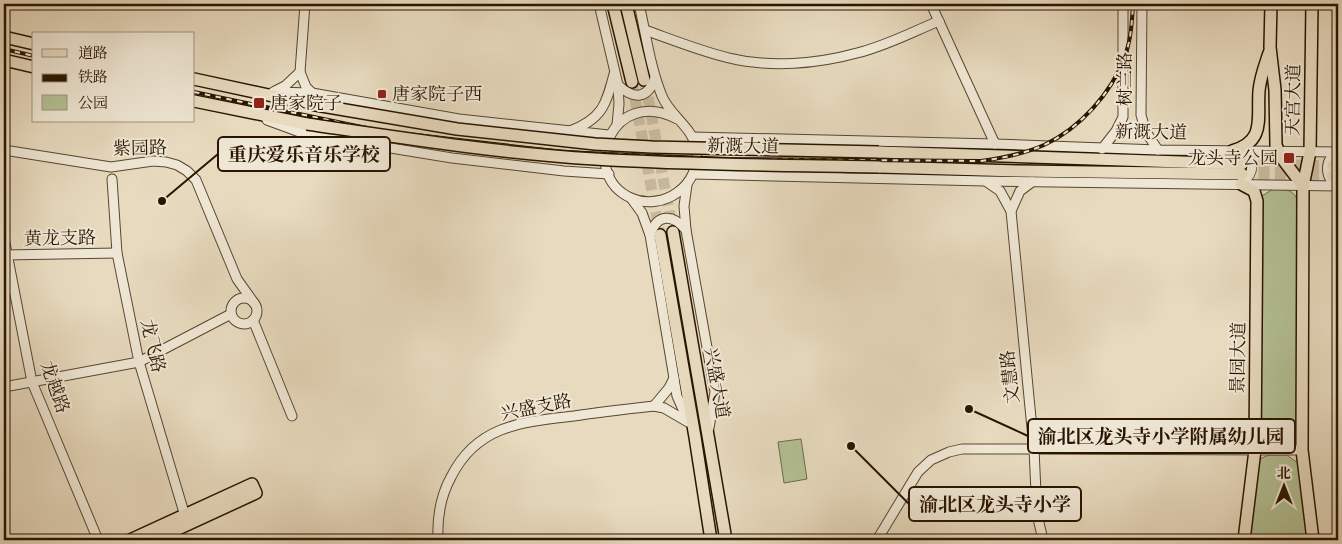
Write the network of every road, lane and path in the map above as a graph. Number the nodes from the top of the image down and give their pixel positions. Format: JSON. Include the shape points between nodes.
{"nodes":[{"id":1,"x":305,"y":4,"type":"edge"},
{"id":2,"x":599,"y":4,"type":"edge"},
{"id":3,"x":613,"y":4,"type":"edge"},
{"id":4,"x":626,"y":4,"type":"edge"},
{"id":5,"x":638,"y":4,"type":"edge"},
{"id":6,"x":931,"y":4,"type":"edge"},
{"id":7,"x":1123,"y":4,"type":"edge"},
{"id":8,"x":1142,"y":4,"type":"edge"},
{"id":9,"x":1271,"y":4,"type":"edge"},
{"id":10,"x":1312,"y":4,"type":"edge"},
{"id":11,"x":1316,"y":4,"type":"edge"},
{"id":12,"x":1312,"y":18,"type":"junction"},
{"id":13,"x":939,"y":20,"type":"junction"},
{"id":14,"x":645,"y":30,"type":"junction"},
{"id":15,"x":4,"y":37,"type":"edge"},
{"id":16,"x":32,"y":44,"type":"edge"},
{"id":17,"x":1270,"y":47,"type":"junction"},
{"id":18,"x":4,"y":60,"type":"edge"},
{"id":19,"x":32,"y":67,"type":"edge"},
{"id":20,"x":614,"y":70,"type":"junction"},
{"id":21,"x":300,"y":72,"type":"junction"},
{"id":22,"x":195,"y":79,"type":"edge"},
{"id":23,"x":650,"y":79,"type":"junction"},
{"id":24,"x":632,"y":82,"type":"tunnel mouth"},
{"id":25,"x":618,"y":85,"type":"junction"},
{"id":26,"x":255,"y":92,"type":"junction"},
{"id":27,"x":273,"y":92,"type":"junction"},
{"id":28,"x":311,"y":98,"type":"junction"},
{"id":29,"x":195,"y":101,"type":"edge"},
{"id":30,"x":247,"y":113,"type":"junction"},
{"id":31,"x":677,"y":118,"type":"junction"},
{"id":32,"x":617,"y":125,"type":"junction"},
{"id":33,"x":568,"y":132,"type":"junction"},
{"id":34,"x":610,"y":136,"type":"junction"},
{"id":35,"x":693,"y":137,"type":"junction"},
{"id":36,"x":741,"y":138,"type":"junction"},
{"id":37,"x":995,"y":144,"type":"junction"},
{"id":38,"x":1102,"y":148,"type":"junction"},
{"id":39,"x":4,"y":150,"type":"edge"},
{"id":40,"x":1158,"y":150,"type":"junction"},
{"id":41,"x":1232,"y":151,"type":"junction"},
{"id":42,"x":1278,"y":152,"type":"junction"},
{"id":43,"x":1310,"y":152,"type":"junction"},
{"id":44,"x":1337,"y":152,"type":"edge"},
{"id":45,"x":96,"y":164,"type":"junction"},
{"id":46,"x":124,"y":165,"type":"junction"},
{"id":47,"x":564,"y":171,"type":"junction"},
{"id":48,"x":609,"y":174,"type":"junction"},
{"id":49,"x":693,"y":174,"type":"junction"},
{"id":50,"x":1242,"y":174,"type":"junction"},
{"id":51,"x":742,"y":175,"type":"junction"},
{"id":52,"x":1336,"y":176,"type":"edge"},
{"id":53,"x":112,"y":179,"type":"junction"},
{"id":54,"x":984,"y":181,"type":"junction"},
{"id":55,"x":1034,"y":182,"type":"junction"},
{"id":56,"x":687,"y":184,"type":"junction"},
{"id":57,"x":1304,"y":186,"type":"junction"},
{"id":58,"x":631,"y":198,"type":"junction"},
{"id":59,"x":1011,"y":211,"type":"junction"},
{"id":60,"x":686,"y":230,"type":"junction"},
{"id":61,"x":674,"y":232,"type":"tunnel mouth"},
{"id":62,"x":655,"y":235,"type":"junction"},
{"id":63,"x":4,"y":238,"type":"edge"},
{"id":64,"x":117,"y":253,"type":"junction"},
{"id":65,"x":6,"y":255,"type":"edge"},
{"id":66,"x":237,"y":280,"type":"junction"},
{"id":67,"x":235,"y":302,"type":"junction"},
{"id":68,"x":254,"y":303,"type":"junction"},
{"id":69,"x":231,"y":314,"type":"junction"},
{"id":70,"x":253,"y":320,"type":"junction"},
{"id":71,"x":139,"y":362,"type":"junction"},
{"id":72,"x":674,"y":378,"type":"junction"},
{"id":73,"x":32,"y":382,"type":"junction"},
{"id":74,"x":4,"y":387,"type":"edge"},
{"id":75,"x":654,"y":406,"type":"junction"},
{"id":76,"x":292,"y":416,"type":"dead end"},
{"id":77,"x":688,"y":422,"type":"junction"},
{"id":78,"x":708,"y":436,"type":"junction"},
{"id":79,"x":695,"y":437,"type":"junction"},
{"id":80,"x":1034,"y":449,"type":"junction"},
{"id":81,"x":1255,"y":450,"type":"junction"},
{"id":82,"x":1302,"y":450,"type":"junction"},
{"id":83,"x":185,"y":516,"type":"junction"},
{"id":84,"x":724,"y":528,"type":"junction"},
{"id":85,"x":877,"y":539,"type":"edge"},
{"id":86,"x":98,"y":540,"type":"edge"},
{"id":87,"x":130,"y":540,"type":"edge"},
{"id":88,"x":154,"y":540,"type":"edge"},
{"id":89,"x":438,"y":540,"type":"edge"},
{"id":90,"x":711,"y":540,"type":"edge"},
{"id":91,"x":726,"y":540,"type":"edge"},
{"id":92,"x":731,"y":540,"type":"edge"},
{"id":93,"x":1043,"y":540,"type":"edge"},
{"id":94,"x":1244,"y":540,"type":"edge"},
{"id":95,"x":1313,"y":540,"type":"edge"}],
"edges":[{"from":1,"to":21,"type":"street"},
{"from":2,"to":20,"type":"street"},
{"from":3,"to":24,"type":"main road"},
{"from":4,"to":23,"type":"main road"},
{"from":5,"to":14,"type":"street"},
{"from":6,"to":13,"type":"street"},
{"from":7,"to":38,"type":"street","via":[[1123,117],[1116,132]]},
{"from":8,"to":40,"type":"street","name":"树兰路","via":[[1141,115],[1146,132]]},
{"from":9,"to":17,"type":"main road","name":"天宫大道"},
{"from":10,"to":12,"type":"main road","name":"天宫大道"},
{"from":11,"to":12,"type":"main road"},
{"from":12,"to":43,"type":"main road","name":"天宫大道"},
{"from":13,"to":14,"type":"street","via":[[858,53],[800,63],[730,58]]},
{"from":13,"to":37,"type":"street"},
{"from":14,"to":23,"type":"street"},
{"from":15,"to":16,"type":"main road"},
{"from":17,"to":41,"type":"main road","via":[[1259,88],[1256,133],[1244,148]]},
{"from":17,"to":42,"type":"main road","name":"天宫大道","via":[[1276,90],[1275,138]]},
{"from":18,"to":19,"type":"main road"},
{"from":20,"to":25,"type":"street"},
{"from":20,"to":33,"type":"street","via":[[609,95],[600,112],[587,125]]},
{"from":21,"to":27,"type":"street","via":[[286,86]]},
{"from":21,"to":28,"type":"street"},
{"from":22,"to":26,"type":"main road","name":"新溉大道"},
{"from":23,"to":25,"type":"street","via":[[652,87],[645,94],[636,96],[626,93]]},
{"from":23,"to":31,"type":"street"},
{"from":25,"to":32,"type":"street"},
{"from":26,"to":27,"type":"street","name":"新溉大道"},
{"from":26,"to":28,"type":"main road","name":"新溉大道"},
{"from":27,"to":28,"type":"street","name":"新溉大道"},
{"from":28,"to":33,"type":"street","name":"新溉大道"},
{"from":28,"to":50,"type":"main road","name":"新溉大道","bridge":true,"via":[[457,130],[596,144],[879,152]]},
{"from":29,"to":30,"type":"main road","name":"新溉大道"},
{"from":30,"to":47,"type":"street","name":"新溉大道","via":[[305,134],[452,158]]},
{"from":30,"to":50,"type":"main road","name":"新溉大道","bridge":true,"via":[[454,146],[594,159],[1018,172]]},
{"from":31,"to":32,"type":"street","via":[[653,110],[639,112]]},
{"from":31,"to":35,"type":"street"},
{"from":32,"to":34,"type":"street"},
{"from":33,"to":34,"type":"street","name":"新溉大道"},
{"from":33,"to":47,"type":"street","via":[[579,146],[578,159]]},
{"from":34,"to":48,"type":"street","via":[[605,150]]},
{"from":35,"to":36,"type":"street","name":"新溉大道"},
{"from":35,"to":49,"type":"street","via":[[696,162]]},
{"from":36,"to":37,"type":"street","name":"新溉大道"},
{"from":36,"to":51,"type":"street","via":[[725,152],[726,163],[732,171]]},
{"from":37,"to":38,"type":"street","name":"新溉大道"},
{"from":38,"to":40,"type":"street","name":"新溉大道"},
{"from":39,"to":45,"type":"street","name":"紫园路"},
{"from":40,"to":41,"type":"street","name":"新溉大道"},
{"from":41,"to":42,"type":"street","name":"新溉大道"},
{"from":41,"to":50,"type":"street","via":[[1248,156],[1252,163],[1248,178]]},
{"from":42,"to":43,"type":"street","name":"新溉大道"},
{"from":42,"to":57,"type":"main road","name":"天宫大道"},
{"from":43,"to":44,"type":"street","name":"新溉大道"},
{"from":43,"to":57,"type":"main road","name":"天宫大道"},
{"from":44,"to":52,"type":"street","via":[[1327,163],[1330,180]]},
{"from":45,"to":46,"type":"street","name":"紫园路"},
{"from":45,"to":53,"type":"street"},
{"from":46,"to":53,"type":"street"},
{"from":46,"to":66,"type":"street","name":"紫园路","via":[[166,162],[196,180]]},
{"from":47,"to":48,"type":"street","name":"新溉大道"},
{"from":48,"to":58,"type":"street","via":[[620,191]]},
{"from":49,"to":51,"type":"street","name":"新溉大道"},
{"from":49,"to":56,"type":"street"},
{"from":50,"to":55,"type":"street","name":"新溉大道"},
{"from":50,"to":57,"type":"street","name":"新溉大道"},
{"from":50,"to":81,"type":"main road","name":"景园大道","via":[[1258,201]]},
{"from":51,"to":54,"type":"street","name":"新溉大道"},
{"from":52,"to":57,"type":"street","name":"新溉大道"},
{"from":53,"to":64,"type":"street","name":"龙飞路"},
{"from":54,"to":55,"type":"street","name":"新溉大道"},
{"from":54,"to":59,"type":"street","via":[[1000,191]]},
{"from":55,"to":59,"type":"street","via":[[1020,191]]},
{"from":56,"to":58,"type":"street","via":[[676,195],[661,201]]},
{"from":56,"to":60,"type":"street","via":[[684,206]]},
{"from":57,"to":82,"type":"main road"},
{"from":58,"to":62,"type":"street"},
{"from":59,"to":80,"type":"street","name":"文慧路"},
{"from":60,"to":62,"type":"street","via":[[670,218],[660,219],[653,226]]},
{"from":60,"to":78,"type":"street","via":[[715,392]]},
{"from":61,"to":78,"type":"main road","name":"兴盛大道"},
{"from":62,"to":72,"type":"street"},
{"from":62,"to":79,"type":"main road","name":"兴盛大道"},
{"from":63,"to":65,"type":"street","name":"龙越路"},
{"from":64,"to":65,"type":"street","name":"黄龙支路"},
{"from":64,"to":71,"type":"street","name":"龙飞路"},
{"from":65,"to":73,"type":"street","name":"龙越路"},
{"from":66,"to":67,"type":"street"},
{"from":66,"to":68,"type":"street"},
{"from":67,"to":68,"type":"street","via":[[246,298]]},
{"from":67,"to":69,"type":"street"},
{"from":68,"to":70,"type":"street","via":[[257,310]]},
{"from":69,"to":70,"type":"street","via":[[240,323],[248,324]]},
{"from":69,"to":71,"type":"street"},
{"from":70,"to":76,"type":"street"},
{"from":71,"to":73,"type":"street"},
{"from":71,"to":83,"type":"street","name":"龙飞路"},
{"from":72,"to":75,"type":"street"},
{"from":72,"to":77,"type":"street","via":[[676,396]]},
{"from":73,"to":74,"type":"street"},
{"from":73,"to":86,"type":"street","name":"龙越路"},
{"from":75,"to":77,"type":"street"},
{"from":75,"to":89,"type":"street","name":"兴盛支路","via":[[532,421],[493,433],[465,454],[449,481],[438,514]]},
{"from":77,"to":79,"type":"street"},
{"from":78,"to":84,"type":"main road","name":"兴盛大道"},
{"from":79,"to":90,"type":"main road","name":"兴盛大道"},
{"from":80,"to":81,"type":"street"},
{"from":80,"to":85,"type":"street","via":[[962,450],[931,460],[911,482]]},
{"from":80,"to":93,"type":"street","name":"文慧路","via":[[1037,514]]},
{"from":81,"to":82,"type":"street"},
{"from":81,"to":94,"type":"main road","name":"景园大道"},
{"from":82,"to":95,"type":"main road"},
{"from":83,"to":87,"type":"main road"},
{"from":83,"to":88,"type":"main road","via":[[254,488]]},
{"from":84,"to":91,"type":"main road","name":"兴盛大道"},
{"from":84,"to":92,"type":"street"}]}
